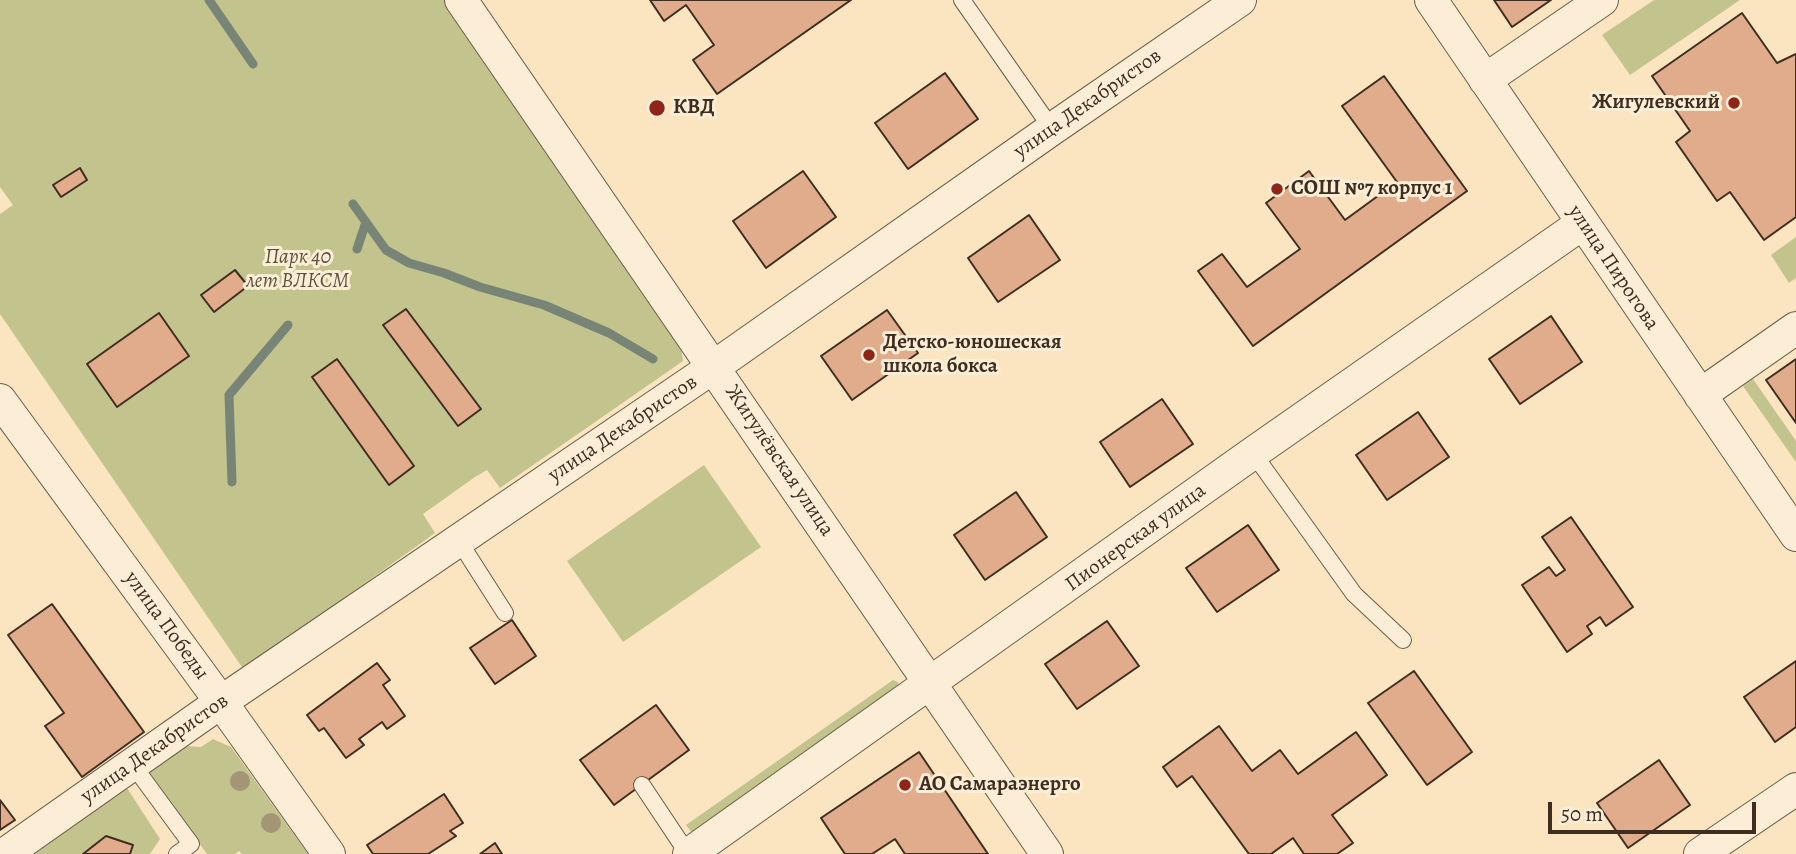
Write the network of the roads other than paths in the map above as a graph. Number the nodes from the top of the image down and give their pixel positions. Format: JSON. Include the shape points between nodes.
{"nodes":[{"id":1,"x":461,"y":0,"type":"edge"},
{"id":2,"x":962,"y":0,"type":"edge"},
{"id":3,"x":1240,"y":0,"type":"edge"},
{"id":4,"x":1431,"y":0,"type":"edge"},
{"id":5,"x":1602,"y":0,"type":"edge"},
{"id":6,"x":1485,"y":80,"type":"junction"},
{"id":7,"x":1052,"y":129,"type":"junction"},
{"id":8,"x":1583,"y":223,"type":"junction"},
{"id":9,"x":1796,"y":328,"type":"edge"},
{"id":10,"x":715,"y":366,"type":"junction"},
{"id":11,"x":1700,"y":396,"type":"junction"},
{"id":12,"x":0,"y":400,"type":"edge"},
{"id":13,"x":1253,"y":453,"type":"junction"},
{"id":14,"x":1796,"y":535,"type":"edge"},
{"id":15,"x":459,"y":541,"type":"junction"},
{"id":16,"x":505,"y":613,"type":"dead end"},
{"id":17,"x":1403,"y":640,"type":"dead end"},
{"id":18,"x":930,"y":684,"type":"junction"},
{"id":19,"x":222,"y":702,"type":"junction"},
{"id":20,"x":133,"y":765,"type":"junction"},
{"id":21,"x":642,"y":785,"type":"dead end"},
{"id":22,"x":1796,"y":789,"type":"edge"},
{"id":23,"x":194,"y":849,"type":"edge"},
{"id":24,"x":5,"y":854,"type":"edge"},
{"id":25,"x":177,"y":854,"type":"edge"},
{"id":26,"x":329,"y":854,"type":"edge"},
{"id":27,"x":689,"y":854,"type":"edge"},
{"id":28,"x":1047,"y":854,"type":"edge"},
{"id":29,"x":1700,"y":854,"type":"edge"}],
"edges":[{"from":1,"to":10,"type":"street","name":"Жигулёвская улица"},
{"from":2,"to":7,"type":"lane"},
{"from":3,"to":7,"type":"street","name":"улица Декабристов"},
{"from":4,"to":6,"type":"street","name":"улица Пирогова"},
{"from":5,"to":6,"type":"street"},
{"from":6,"to":8,"type":"street","name":"улица Пирогова"},
{"from":7,"to":10,"type":"street","name":"улица Декабристов"},
{"from":8,"to":11,"type":"street","name":"улица Пирогова"},
{"from":8,"to":13,"type":"street","name":"Пионерская улица"},
{"from":9,"to":11,"type":"street"},
{"from":10,"to":15,"type":"street","name":"улица Декабристов"},
{"from":10,"to":18,"type":"street","name":"Жигулёвская улица"},
{"from":11,"to":14,"type":"street","name":"улица Пирогова"},
{"from":12,"to":19,"type":"street","name":"улица Победы"},
{"from":13,"to":17,"type":"lane","via":[[1354,594]]},
{"from":13,"to":18,"type":"street","name":"Пионерская улица"},
{"from":15,"to":16,"type":"lane"},
{"from":15,"to":19,"type":"street","name":"улица Декабристов"},
{"from":18,"to":27,"type":"street","name":"Пионерская улица"},
{"from":18,"to":28,"type":"street","name":"Жигулёвская улица"},
{"from":19,"to":20,"type":"street","name":"улица Декабристов"},
{"from":19,"to":26,"type":"street","name":"улица Победы"},
{"from":20,"to":23,"type":"lane"},
{"from":20,"to":24,"type":"street","name":"улица Декабристов"},
{"from":21,"to":27,"type":"lane"},
{"from":22,"to":29,"type":"street"},
{"from":23,"to":25,"type":"lane"}]}
